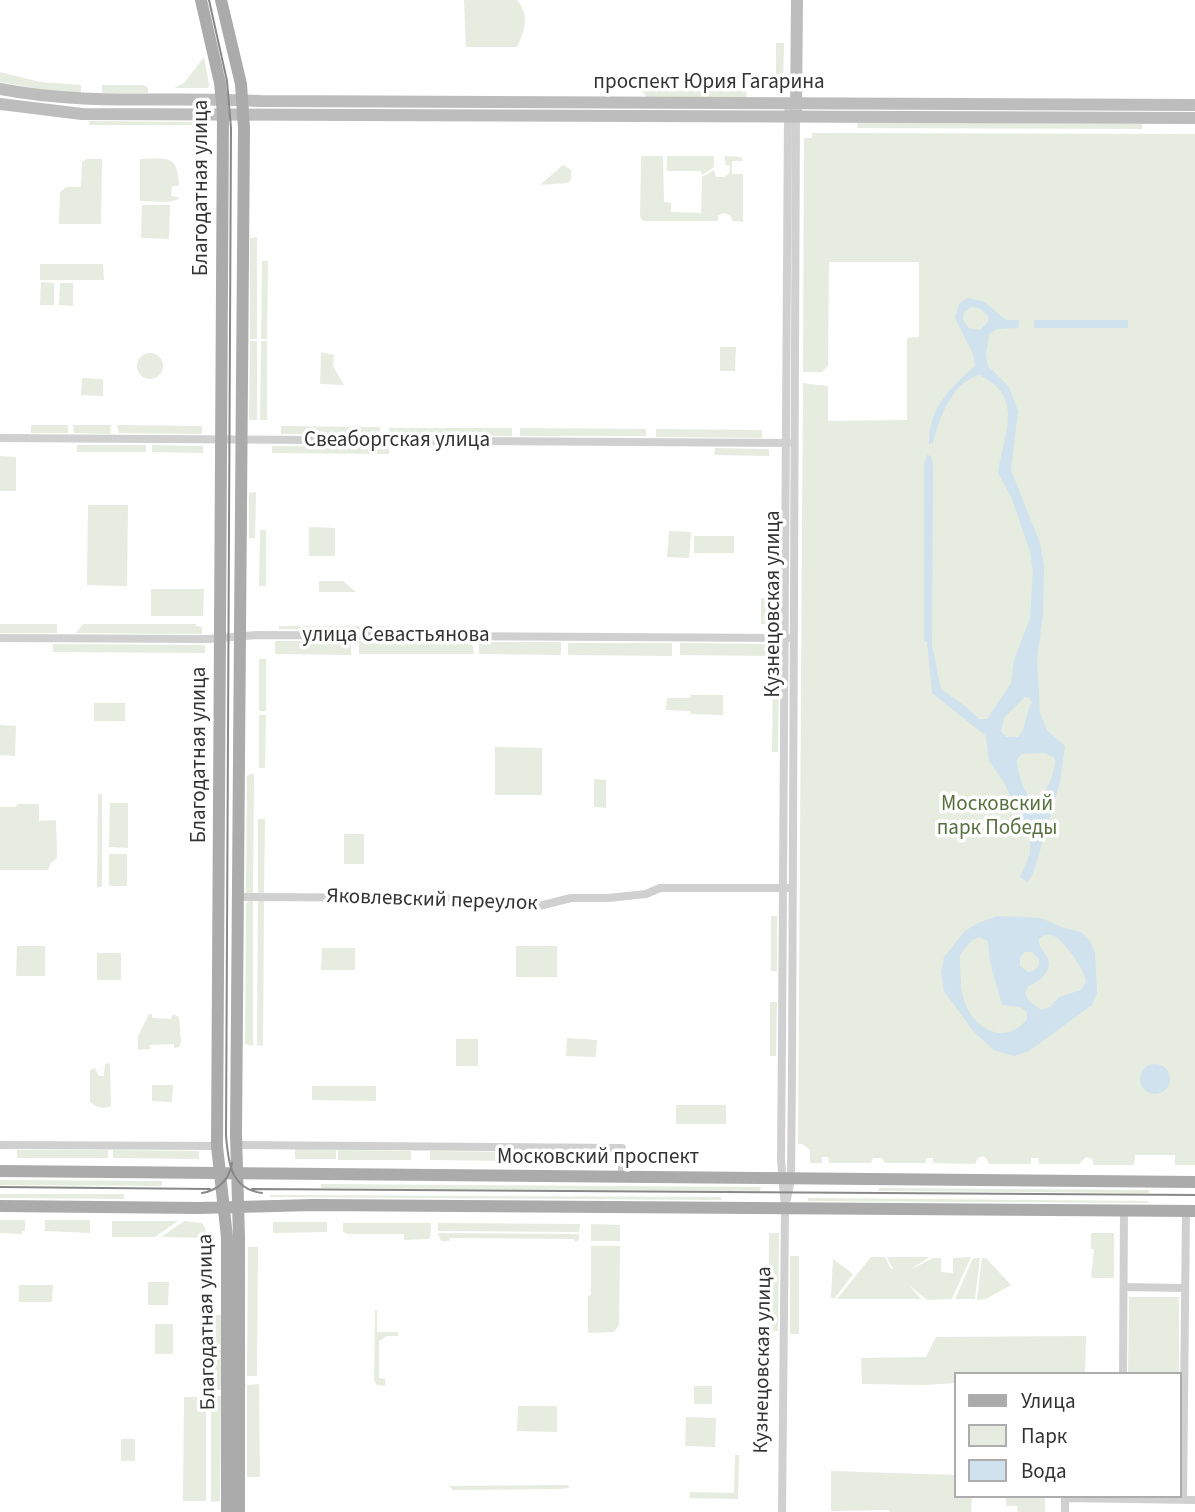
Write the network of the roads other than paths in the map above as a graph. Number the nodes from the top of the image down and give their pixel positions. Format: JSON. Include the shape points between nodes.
{"nodes":[{"id":1,"x":201,"y":0,"type":"edge"},
{"id":2,"x":221,"y":0,"type":"edge"},
{"id":3,"x":789,"y":0,"type":"edge"},
{"id":4,"x":797,"y":0,"type":"edge"},
{"id":5,"x":0,"y":89,"type":"edge"},
{"id":6,"x":222,"y":99,"type":"junction"},
{"id":7,"x":243,"y":100,"type":"junction"},
{"id":8,"x":0,"y":104,"type":"edge"},
{"id":9,"x":1195,"y":105,"type":"edge"},
{"id":10,"x":792,"y":110,"type":"junction"},
{"id":11,"x":223,"y":114,"type":"junction"},
{"id":12,"x":244,"y":115,"type":"junction"},
{"id":13,"x":1195,"y":118,"type":"edge"},
{"id":14,"x":0,"y":438,"type":"edge"},
{"id":15,"x":221,"y":440,"type":"junction"},
{"id":16,"x":242,"y":440,"type":"junction"},
{"id":17,"x":790,"y":443,"type":"junction"},
{"id":18,"x":241,"y":636,"type":"junction"},
{"id":19,"x":0,"y":638,"type":"edge"},
{"id":20,"x":220,"y":638,"type":"junction"},
{"id":21,"x":788,"y":638,"type":"junction"},
{"id":22,"x":219,"y":805,"type":"junction"},
{"id":23,"x":238,"y":805,"type":"junction"},
{"id":24,"x":787,"y":888,"type":"junction"},
{"id":25,"x":238,"y":897,"type":"junction"},
{"id":26,"x":0,"y":1145,"type":"edge"},
{"id":27,"x":236,"y":1145,"type":"junction"},
{"id":28,"x":216,"y":1146,"type":"junction"},
{"id":29,"x":0,"y":1171,"type":"edge"},
{"id":30,"x":218,"y":1172,"type":"junction"},
{"id":31,"x":237,"y":1173,"type":"junction"},
{"id":32,"x":622,"y":1178,"type":"junction"},
{"id":33,"x":786,"y":1179,"type":"junction"},
{"id":34,"x":1195,"y":1182,"type":"edge"},
{"id":35,"x":0,"y":1206,"type":"edge"},
{"id":36,"x":231,"y":1206,"type":"junction"},
{"id":37,"x":785,"y":1209,"type":"junction"},
{"id":38,"x":1124,"y":1210,"type":"junction"},
{"id":39,"x":1190,"y":1211,"type":"edge"},
{"id":40,"x":1124,"y":1287,"type":"junction"},
{"id":41,"x":1185,"y":1288,"type":"junction"},
{"id":42,"x":1123,"y":1372,"type":"edge"},
{"id":43,"x":1122,"y":1498,"type":"edge"},
{"id":44,"x":1183,"y":1500,"type":"junction"},
{"id":45,"x":1195,"y":1500,"type":"edge"},
{"id":46,"x":227,"y":1512,"type":"edge"},
{"id":47,"x":239,"y":1512,"type":"edge"},
{"id":48,"x":782,"y":1512,"type":"edge"},
{"id":49,"x":1065,"y":1512,"type":"edge"}],
"edges":[{"from":1,"to":6,"type":"main road","name":"Благодатная улица"},
{"from":2,"to":7,"type":"main road","name":"Благодатная улица"},
{"from":3,"to":10,"type":"main road","name":"Кузнецовская улица"},
{"from":4,"to":10,"type":"main road","name":"Кузнецовская улица"},
{"from":5,"to":6,"type":"main road","name":"проспект Юрия Гагарина","via":[[70,99]]},
{"from":6,"to":7,"type":"main road","name":"проспект Юрия Гагарина"},
{"from":6,"to":11,"type":"main road","name":"Благодатная улица"},
{"from":7,"to":10,"type":"main road","name":"проспект Юрия Гагарина"},
{"from":7,"to":12,"type":"main road","name":"Благодатная улица"},
{"from":8,"to":11,"type":"main road","name":"проспект Юрия Гагарина","via":[[68,113]]},
{"from":9,"to":10,"type":"main road","name":"проспект Юрия Гагарина"},
{"from":10,"to":12,"type":"main road","name":"проспект Юрия Гагарина"},
{"from":10,"to":13,"type":"main road","name":"проспект Юрия Гагарина"},
{"from":10,"to":17,"type":"street","name":"Кузнецовская улица"},
{"from":11,"to":12,"type":"main road","name":"проспект Юрия Гагарина"},
{"from":11,"to":15,"type":"main road","name":"Благодатная улица"},
{"from":12,"to":16,"type":"main road","name":"Благодатная улица"},
{"from":14,"to":15,"type":"street","name":"Свеаборгская улица"},
{"from":15,"to":16,"type":"street","name":"Свеаборгская улица"},
{"from":15,"to":20,"type":"main road","name":"Благодатная улица"},
{"from":16,"to":17,"type":"street","name":"Свеаборгская улица"},
{"from":16,"to":18,"type":"main road","name":"Благодатная улица"},
{"from":17,"to":21,"type":"street","name":"Кузнецовская улица"},
{"from":18,"to":20,"type":"street","name":"улица Севастьянова"},
{"from":18,"to":21,"type":"street","name":"улица Севастьянова"},
{"from":18,"to":23,"type":"main road","name":"Благодатная улица"},
{"from":19,"to":20,"type":"street","name":"улица Севастьянова"},
{"from":20,"to":22,"type":"main road","name":"Благодатная улица"},
{"from":21,"to":24,"type":"street","name":"Кузнецовская улица"},
{"from":22,"to":23,"type":"main road"},
{"from":22,"to":28,"type":"main road","name":"Благодатная улица"},
{"from":23,"to":25,"type":"main road","name":"Благодатная улица"},
{"from":24,"to":25,"type":"street","name":"Яковлевский переулок","via":[[660,888],[646,894],[571,898],[539,906],[500,906],[466,898]]},
{"from":24,"to":33,"type":"street","name":"Кузнецовская улица"},
{"from":25,"to":27,"type":"main road","name":"Благодатная улица"},
{"from":26,"to":28,"type":"street"},
{"from":27,"to":31,"type":"main road","name":"Благодатная улица"},
{"from":27,"to":32,"type":"street","via":[[622,1148]]},
{"from":28,"to":30,"type":"main road","name":"Благодатная улица"},
{"from":29,"to":30,"type":"main road","name":"Московский проспект"},
{"from":30,"to":31,"type":"main road","name":"Московский проспект"},
{"from":30,"to":36,"type":"main road","name":"Благодатная улица"},
{"from":31,"to":32,"type":"main road","name":"Московский проспект"},
{"from":31,"to":36,"type":"main road","name":"Благодатная улица"},
{"from":32,"to":33,"type":"main road","name":"Московский проспект"},
{"from":33,"to":34,"type":"main road","name":"Московский проспект"},
{"from":33,"to":37,"type":"street","name":"Кузнецовская улица"},
{"from":35,"to":36,"type":"main road"},
{"from":36,"to":37,"type":"main road"},
{"from":36,"to":46,"type":"main road","name":"Благодатная улица"},
{"from":36,"to":47,"type":"main road","name":"Благодатная улица"},
{"from":37,"to":38,"type":"main road"},
{"from":37,"to":48,"type":"street","name":"Кузнецовская улица"},
{"from":38,"to":39,"type":"main road"},
{"from":38,"to":40,"type":"street"},
{"from":39,"to":41,"type":"street"},
{"from":40,"to":41,"type":"street"},
{"from":40,"to":42,"type":"street"},
{"from":41,"to":44,"type":"street"},
{"from":43,"to":44,"type":"street"},
{"from":43,"to":49,"type":"street","via":[[1065,1499]]},
{"from":44,"to":45,"type":"street"}]}
